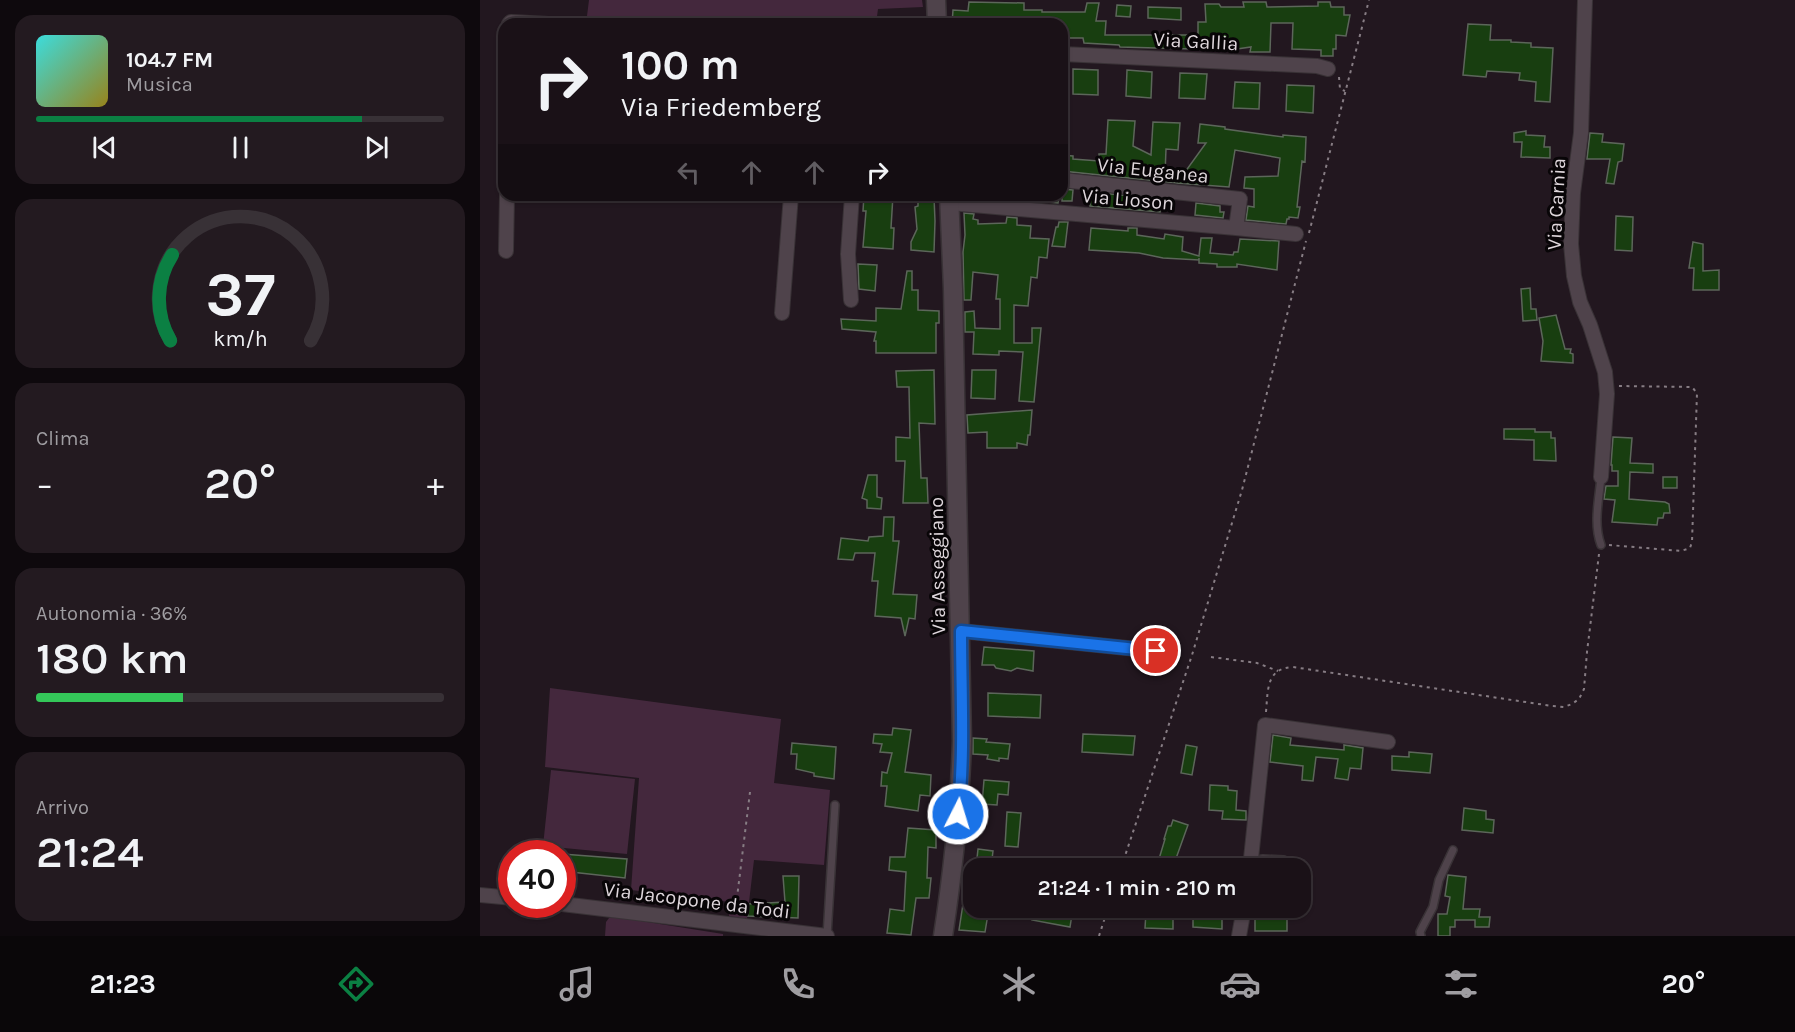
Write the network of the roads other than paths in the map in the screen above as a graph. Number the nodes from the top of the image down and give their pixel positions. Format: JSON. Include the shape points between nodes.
{"nodes":[{"id":1,"x":936,"y":0,"type":"edge"},
{"id":2,"x":1585,"y":0,"type":"edge"},
{"id":3,"x":937,"y":18,"type":"edge"},
{"id":4,"x":1068,"y":54,"type":"edge"},
{"id":5,"x":1329,"y":69,"type":"road end"},
{"id":6,"x":1068,"y":181,"type":"edge"},
{"id":7,"x":507,"y":201,"type":"edge"},
{"id":8,"x":791,"y":201,"type":"edge"},
{"id":9,"x":852,"y":201,"type":"edge"},
{"id":10,"x":950,"y":201,"type":"edge"},
{"id":11,"x":970,"y":201,"type":"edge"},
{"id":12,"x":1236,"y":228,"type":"junction"},
{"id":13,"x":1296,"y":234,"type":"dead end"},
{"id":14,"x":506,"y":251,"type":"dead end"},
{"id":15,"x":851,"y":300,"type":"dead end"},
{"id":16,"x":782,"y":313,"type":"dead end"},
{"id":17,"x":1601,"y":477,"type":"joint"},
{"id":18,"x":1601,"y":545,"type":"road end"},
{"id":19,"x":961,"y":631,"type":"junction"},
{"id":20,"x":1156,"y":651,"type":"dead end"},
{"id":21,"x":1388,"y":742,"type":"dead end"},
{"id":22,"x":835,"y":805,"type":"dead end"},
{"id":23,"x":1453,"y":850,"type":"dead end"},
{"id":24,"x":1251,"y":858,"type":"edge"},
{"id":25,"x":480,"y":894,"type":"edge"},
{"id":26,"x":498,"y":896,"type":"edge"},
{"id":27,"x":576,"y":906,"type":"edge"},
{"id":28,"x":1242,"y":918,"type":"edge"},
{"id":29,"x":827,"y":936,"type":"edge"},
{"id":30,"x":943,"y":936,"type":"edge"},
{"id":31,"x":1239,"y":936,"type":"edge"},
{"id":32,"x":1421,"y":936,"type":"edge"}],
"edges":[{"from":1,"to":3,"type":"street"},
{"from":2,"to":17,"type":"street","name":"Via Carnia","via":[[1581,133],[1571,244],[1580,302],[1605,372]]},
{"from":4,"to":5,"type":"street","name":"Via Gallia"},
{"from":6,"to":12,"type":"street","name":"Via Euganea","via":[[1240,199]]},
{"from":7,"to":14,"type":"street"},
{"from":8,"to":16,"type":"street"},
{"from":9,"to":15,"type":"street","via":[[848,254]]},
{"from":10,"to":19,"type":"street","name":"Via Asseggiano"},
{"from":11,"to":12,"type":"street","name":"Via Lioson"},
{"from":12,"to":13,"type":"street","name":"Via Lioson"},
{"from":17,"to":18,"type":"lane","via":[[1597,520]]},
{"from":19,"to":20,"type":"street"},
{"from":19,"to":30,"type":"street","name":"Via Asseggiano","via":[[961,792]]},
{"from":21,"to":24,"type":"street","via":[[1265,725]]},
{"from":22,"to":29,"type":"lane"},
{"from":23,"to":32,"type":"lane"},
{"from":25,"to":26,"type":"street"},
{"from":27,"to":29,"type":"street","name":"Via Jacopone da Todi"},
{"from":28,"to":31,"type":"street"}]}
